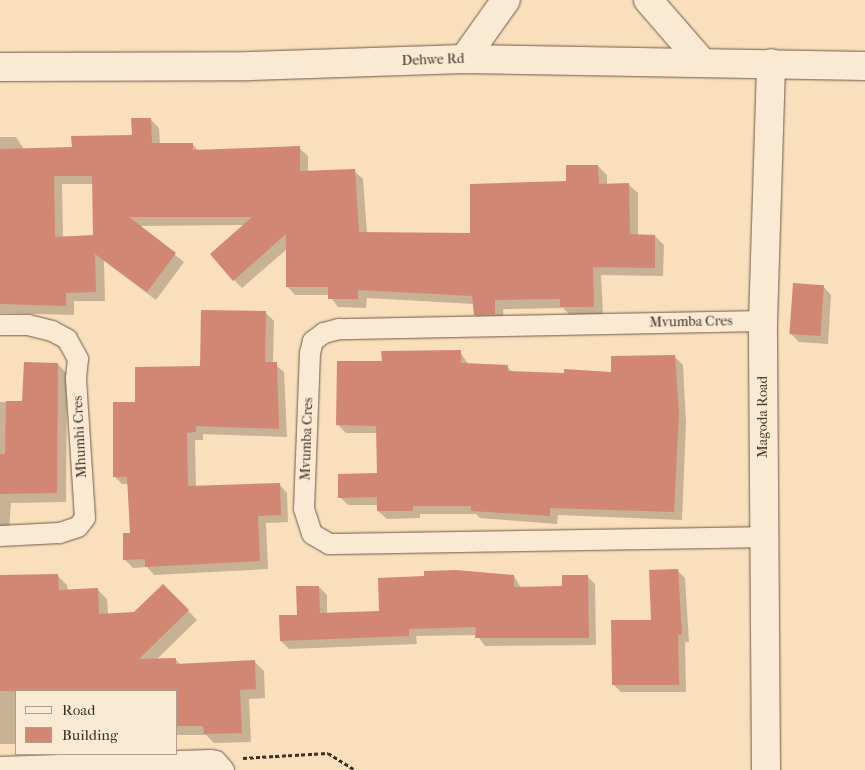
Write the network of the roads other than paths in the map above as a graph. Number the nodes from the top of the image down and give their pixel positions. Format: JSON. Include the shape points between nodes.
{"nodes":[{"id":1,"x":506,"y":0,"type":"edge"},
{"id":2,"x":648,"y":0,"type":"edge"},
{"id":3,"x":464,"y":59,"type":"junction"},
{"id":4,"x":701,"y":61,"type":"junction"},
{"id":5,"x":771,"y":63,"type":"junction"},
{"id":6,"x":865,"y":66,"type":"edge"},
{"id":7,"x":0,"y":67,"type":"edge"},
{"id":8,"x":763,"y":320,"type":"junction"},
{"id":9,"x":0,"y":325,"type":"edge"},
{"id":10,"x":0,"y":536,"type":"edge"},
{"id":11,"x":763,"y":537,"type":"junction"},
{"id":12,"x":217,"y":765,"type":"edge"},
{"id":13,"x":0,"y":768,"type":"edge"},
{"id":14,"x":766,"y":770,"type":"edge"}],
"edges":[{"from":1,"to":3,"type":"street"},
{"from":2,"to":4,"type":"street"},
{"from":3,"to":4,"type":"street","name":"Dehwe Rd"},
{"from":3,"to":7,"type":"street","name":"Dehwe Rd","via":[[250,66]]},
{"from":4,"to":5,"type":"street","name":"Dehwe Rd"},
{"from":5,"to":6,"type":"street","name":"Dehwe Rd"},
{"from":5,"to":8,"type":"street","name":"Magoda Road"},
{"from":8,"to":11,"type":"street","name":"Magoda Road"},
{"from":8,"to":11,"type":"street","name":"Mvumba Cres","via":[[339,329],[324,333],[313,341],[310,353],[304,510],[312,534],[329,544]]},
{"from":9,"to":10,"type":"street","name":"Mhumhi Cres","via":[[28,324],[52,331],[67,339],[78,359],[76,380],[85,518],[78,527],[59,533]]},
{"from":11,"to":14,"type":"street","name":"Magoda Road"},
{"from":12,"to":13,"type":"street"}]}
